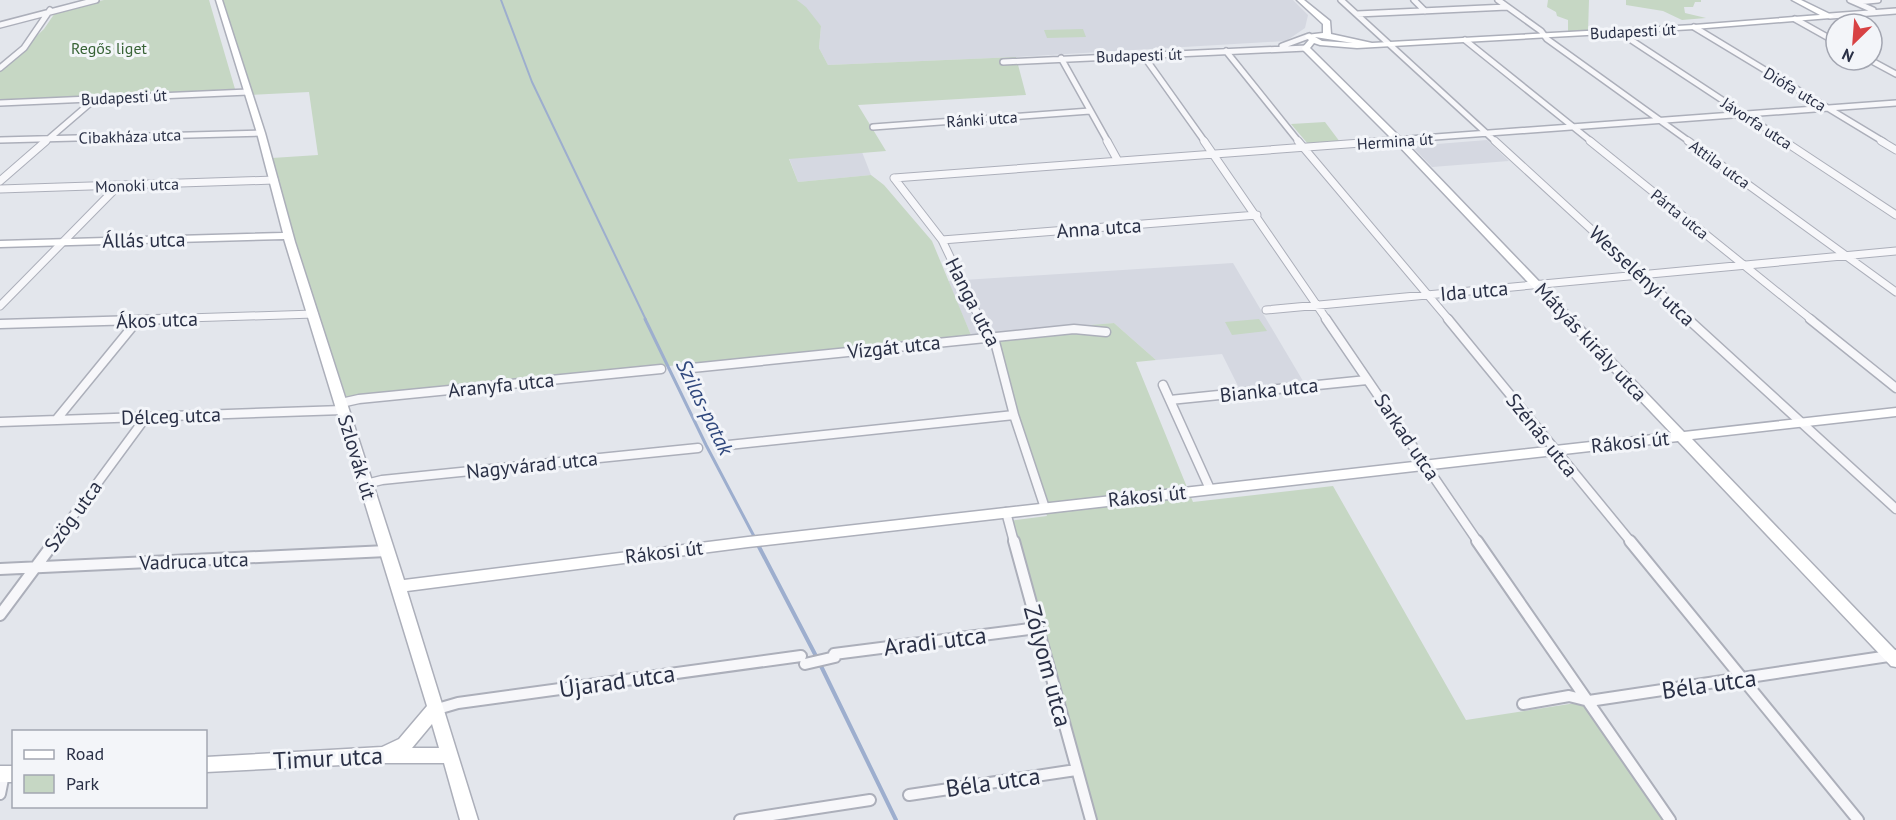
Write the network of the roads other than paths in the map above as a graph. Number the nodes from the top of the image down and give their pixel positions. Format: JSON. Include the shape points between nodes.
{"nodes":[{"id":1,"x":96,"y":0,"type":"edge"},
{"id":2,"x":219,"y":0,"type":"edge"},
{"id":3,"x":1300,"y":0,"type":"edge"},
{"id":4,"x":1341,"y":0,"type":"edge"},
{"id":5,"x":1414,"y":0,"type":"edge"},
{"id":6,"x":1498,"y":0,"type":"edge"},
{"id":7,"x":1795,"y":0,"type":"edge"},
{"id":8,"x":1878,"y":0,"type":"edge"},
{"id":9,"x":1853,"y":1,"type":"edge"},
{"id":10,"x":1508,"y":7,"type":"junction"},
{"id":11,"x":50,"y":10,"type":"junction"},
{"id":12,"x":1425,"y":10,"type":"junction"},
{"id":13,"x":1895,"y":11,"type":"edge"},
{"id":14,"x":1877,"y":12,"type":"joint"},
{"id":15,"x":1824,"y":13,"type":"edge"},
{"id":16,"x":1357,"y":14,"type":"junction"},
{"id":17,"x":1824,"y":17,"type":"edge"},
{"id":18,"x":1795,"y":19,"type":"junction"},
{"id":19,"x":0,"y":26,"type":"edge"},
{"id":20,"x":1694,"y":27,"type":"junction"},
{"id":21,"x":1618,"y":32,"type":"junction"},
{"id":22,"x":1544,"y":35,"type":"junction"},
{"id":23,"x":1824,"y":35,"type":"edge"},
{"id":24,"x":1465,"y":40,"type":"junction"},
{"id":25,"x":1317,"y":41,"type":"junction"},
{"id":26,"x":1387,"y":44,"type":"junction"},
{"id":27,"x":1275,"y":49,"type":"junction"},
{"id":28,"x":1226,"y":51,"type":"junction"},
{"id":29,"x":1143,"y":55,"type":"junction"},
{"id":30,"x":1061,"y":58,"type":"junction"},
{"id":31,"x":1003,"y":62,"type":"dead end"},
{"id":32,"x":0,"y":68,"type":"edge"},
{"id":33,"x":248,"y":92,"type":"junction"},
{"id":34,"x":95,"y":98,"type":"junction"},
{"id":35,"x":0,"y":103,"type":"edge"},
{"id":36,"x":1896,"y":103,"type":"edge"},
{"id":37,"x":1826,"y":108,"type":"junction"},
{"id":38,"x":1090,"y":111,"type":"junction"},
{"id":39,"x":1745,"y":115,"type":"junction"},
{"id":40,"x":1661,"y":121,"type":"junction"},
{"id":41,"x":873,"y":128,"type":"dead end"},
{"id":42,"x":1574,"y":128,"type":"junction"},
{"id":43,"x":261,"y":133,"type":"junction"},
{"id":44,"x":1487,"y":134,"type":"junction"},
{"id":45,"x":48,"y":139,"type":"junction"},
{"id":46,"x":0,"y":140,"type":"edge"},
{"id":47,"x":1399,"y":141,"type":"junction"},
{"id":48,"x":1305,"y":148,"type":"junction"},
{"id":49,"x":1896,"y":150,"type":"edge"},
{"id":50,"x":1212,"y":155,"type":"junction"},
{"id":51,"x":1118,"y":161,"type":"junction"},
{"id":52,"x":894,"y":178,"type":"joint"},
{"id":53,"x":274,"y":180,"type":"junction"},
{"id":54,"x":0,"y":181,"type":"edge"},
{"id":55,"x":118,"y":186,"type":"junction"},
{"id":56,"x":0,"y":189,"type":"edge"},
{"id":57,"x":1257,"y":215,"type":"junction"},
{"id":58,"x":1896,"y":215,"type":"edge"},
{"id":59,"x":288,"y":236,"type":"junction"},
{"id":60,"x":942,"y":240,"type":"junction"},
{"id":61,"x":62,"y":242,"type":"junction"},
{"id":62,"x":0,"y":244,"type":"edge"},
{"id":63,"x":1896,"y":251,"type":"edge"},
{"id":64,"x":1846,"y":256,"type":"junction"},
{"id":65,"x":1743,"y":265,"type":"junction"},
{"id":66,"x":1640,"y":275,"type":"junction"},
{"id":67,"x":1537,"y":285,"type":"junction"},
{"id":68,"x":1896,"y":292,"type":"edge"},
{"id":69,"x":1429,"y":295,"type":"junction"},
{"id":70,"x":0,"y":306,"type":"edge"},
{"id":71,"x":1317,"y":306,"type":"junction"},
{"id":72,"x":1266,"y":310,"type":"dead end"},
{"id":73,"x":314,"y":314,"type":"junction"},
{"id":74,"x":136,"y":321,"type":"junction"},
{"id":75,"x":0,"y":324,"type":"edge"},
{"id":76,"x":1106,"y":332,"type":"dead end"},
{"id":77,"x":994,"y":338,"type":"junction"},
{"id":78,"x":661,"y":369,"type":"dead end"},
{"id":79,"x":682,"y":369,"type":"dead end"},
{"id":80,"x":1367,"y":380,"type":"junction"},
{"id":81,"x":1163,"y":385,"type":"dead end"},
{"id":82,"x":1896,"y":388,"type":"edge"},
{"id":83,"x":1170,"y":400,"type":"junction"},
{"id":84,"x":342,"y":406,"type":"junction"},
{"id":85,"x":1896,"y":412,"type":"edge"},
{"id":86,"x":1014,"y":415,"type":"junction"},
{"id":87,"x":146,"y":417,"type":"junction"},
{"id":88,"x":56,"y":420,"type":"junction"},
{"id":89,"x":0,"y":422,"type":"edge"},
{"id":90,"x":1802,"y":423,"type":"junction"},
{"id":91,"x":1681,"y":437,"type":"junction"},
{"id":92,"x":719,"y":446,"type":"dead end"},
{"id":93,"x":698,"y":448,"type":"dead end"},
{"id":94,"x":1554,"y":450,"type":"junction"},
{"id":95,"x":1425,"y":465,"type":"junction"},
{"id":96,"x":366,"y":484,"type":"junction"},
{"id":97,"x":1210,"y":489,"type":"junction"},
{"id":98,"x":1045,"y":508,"type":"junction"},
{"id":99,"x":1896,"y":508,"type":"edge"},
{"id":100,"x":1006,"y":512,"type":"junction"},
{"id":101,"x":387,"y":551,"type":"junction"},
{"id":102,"x":35,"y":567,"type":"junction"},
{"id":103,"x":0,"y":569,"type":"edge"},
{"id":104,"x":399,"y":586,"type":"junction"},
{"id":105,"x":0,"y":615,"type":"edge"},
{"id":106,"x":1036,"y":628,"type":"junction"},
{"id":107,"x":1894,"y":657,"type":"edge"},
{"id":108,"x":803,"y":660,"type":"joint"},
{"id":109,"x":1742,"y":680,"type":"junction"},
{"id":110,"x":1589,"y":701,"type":"junction"},
{"id":111,"x":1523,"y":705,"type":"dead end"},
{"id":112,"x":434,"y":710,"type":"junction"},
{"id":113,"x":381,"y":755,"type":"junction"},
{"id":114,"x":451,"y":756,"type":"junction"},
{"id":115,"x":207,"y":765,"type":"edge"},
{"id":116,"x":1076,"y":770,"type":"junction"},
{"id":117,"x":6,"y":774,"type":"edge"},
{"id":118,"x":0,"y":794,"type":"edge"},
{"id":119,"x":909,"y":795,"type":"dead end"},
{"id":120,"x":870,"y":800,"type":"dead end"},
{"id":121,"x":469,"y":820,"type":"edge"},
{"id":122,"x":740,"y":820,"type":"edge"},
{"id":123,"x":1091,"y":820,"type":"edge"},
{"id":124,"x":1670,"y":820,"type":"edge"},
{"id":125,"x":1858,"y":820,"type":"edge"}],
"edges":[{"from":1,"to":11,"type":"street"},
{"from":2,"to":33,"type":"main road","name":"Szlovák út"},
{"from":3,"to":25,"type":"main road","via":[[1327,23]]},
{"from":4,"to":16,"type":"street","name":"Wesselényi utca"},
{"from":5,"to":12,"type":"street"},
{"from":6,"to":10,"type":"street"},
{"from":7,"to":15,"type":"main road"},
{"from":8,"to":9,"type":"street"},
{"from":9,"to":14,"type":"street"},
{"from":10,"to":12,"type":"street"},
{"from":10,"to":22,"type":"street"},
{"from":11,"to":19,"type":"street"},
{"from":11,"to":32,"type":"street","via":[[24,48]]},
{"from":12,"to":16,"type":"street"},
{"from":13,"to":14,"type":"street","name":"Budapesti út"},
{"from":16,"to":26,"type":"street","name":"Wesselényi utca"},
{"from":17,"to":18,"type":"main road","name":"Budapesti út"},
{"from":18,"to":20,"type":"main road","name":"Budapesti út"},
{"from":18,"to":23,"type":"street"},
{"from":20,"to":21,"type":"main road","name":"Budapesti út"},
{"from":20,"to":37,"type":"street","name":"Diófa utca"},
{"from":21,"to":22,"type":"main road","name":"Budapesti út"},
{"from":21,"to":39,"type":"street","name":"Jávorfa utca"},
{"from":22,"to":24,"type":"main road","name":"Budapesti út"},
{"from":22,"to":40,"type":"street","name":"Attila utca"},
{"from":24,"to":26,"type":"main road","name":"Budapesti út"},
{"from":24,"to":42,"type":"street","name":"Párta utca"},
{"from":25,"to":26,"type":"main road","name":"Budapesti út","via":[[1343,46]]},
{"from":25,"to":27,"type":"street","name":"Budapesti út"},
{"from":25,"to":27,"type":"street","name":"Budapesti út","via":[[1294,41]]},
{"from":25,"to":47,"type":"main road","name":"Mátyás király utca"},
{"from":26,"to":44,"type":"street","name":"Wesselényi utca"},
{"from":27,"to":28,"type":"street","name":"Budapesti út"},
{"from":28,"to":29,"type":"street","name":"Budapesti út"},
{"from":28,"to":48,"type":"street","name":"Szénás utca"},
{"from":29,"to":30,"type":"street","name":"Budapesti út"},
{"from":29,"to":50,"type":"street","name":"Sarkad utca"},
{"from":30,"to":31,"type":"street","name":"Budapesti út"},
{"from":30,"to":38,"type":"street"},
{"from":33,"to":34,"type":"street","name":"Budapesti út"},
{"from":33,"to":43,"type":"main road","name":"Szlovák út"},
{"from":34,"to":35,"type":"street","name":"Budapesti út"},
{"from":34,"to":45,"type":"street"},
{"from":36,"to":37,"type":"street","name":"Hermina út"},
{"from":37,"to":39,"type":"street","name":"Hermina út"},
{"from":37,"to":49,"type":"street","name":"Diófa utca"},
{"from":38,"to":41,"type":"street","name":"Ránki utca"},
{"from":38,"to":51,"type":"street"},
{"from":39,"to":40,"type":"street","name":"Hermina út"},
{"from":39,"to":58,"type":"street","name":"Jávorfa utca"},
{"from":40,"to":42,"type":"street","name":"Hermina út"},
{"from":40,"to":64,"type":"street","name":"Attila utca"},
{"from":42,"to":44,"type":"street","name":"Hermina út"},
{"from":42,"to":65,"type":"street","name":"Párta utca"},
{"from":43,"to":45,"type":"street","name":"Cibakháza utca"},
{"from":43,"to":53,"type":"main road","name":"Szlovák út"},
{"from":44,"to":47,"type":"street","name":"Hermina út"},
{"from":44,"to":66,"type":"street","name":"Wesselényi utca"},
{"from":45,"to":46,"type":"street","name":"Cibakháza utca"},
{"from":45,"to":54,"type":"street"},
{"from":47,"to":48,"type":"street","name":"Hermina út"},
{"from":47,"to":67,"type":"main road","name":"Mátyás király utca"},
{"from":48,"to":50,"type":"street","name":"Hermina út"},
{"from":48,"to":69,"type":"street","name":"Szénás utca"},
{"from":50,"to":51,"type":"street","name":"Hermina út"},
{"from":50,"to":57,"type":"street","name":"Sarkad utca"},
{"from":51,"to":52,"type":"street","name":"Hermina út"},
{"from":52,"to":60,"type":"street","name":"Hanga utca"},
{"from":53,"to":55,"type":"street","name":"Monoki utca"},
{"from":53,"to":59,"type":"main road","name":"Szlovák út"},
{"from":55,"to":56,"type":"street","name":"Monoki utca"},
{"from":55,"to":61,"type":"street"},
{"from":57,"to":60,"type":"street","name":"Anna utca"},
{"from":57,"to":71,"type":"street","name":"Sarkad utca"},
{"from":59,"to":61,"type":"main road","name":"Állás utca"},
{"from":59,"to":73,"type":"main road","name":"Szlovák út"},
{"from":60,"to":77,"type":"street","name":"Hanga utca","via":[[986,333]]},
{"from":61,"to":62,"type":"main road","name":"Állás utca"},
{"from":61,"to":70,"type":"street"},
{"from":63,"to":64,"type":"street","name":"Ida utca"},
{"from":64,"to":65,"type":"street","name":"Ida utca"},
{"from":64,"to":68,"type":"street","name":"Attila utca"},
{"from":65,"to":66,"type":"street","name":"Ida utca"},
{"from":65,"to":82,"type":"street","name":"Párta utca"},
{"from":66,"to":67,"type":"street","name":"Ida utca"},
{"from":66,"to":90,"type":"street","name":"Wesselényi utca"},
{"from":67,"to":69,"type":"street","name":"Ida utca"},
{"from":67,"to":91,"type":"main road","name":"Mátyás király utca"},
{"from":69,"to":71,"type":"street","name":"Ida utca"},
{"from":69,"to":94,"type":"street","name":"Szénás utca"},
{"from":71,"to":72,"type":"street","name":"Ida utca"},
{"from":71,"to":80,"type":"street","name":"Sarkad utca"},
{"from":73,"to":74,"type":"street","name":"Ákos utca"},
{"from":73,"to":84,"type":"main road","name":"Szlovák út"},
{"from":74,"to":75,"type":"street","name":"Ákos utca"},
{"from":74,"to":88,"type":"street"},
{"from":76,"to":77,"type":"street","name":"Vízgát utca","via":[[1074,330]]},
{"from":77,"to":79,"type":"street","name":"Vízgát utca"},
{"from":77,"to":86,"type":"street","name":"Hanga utca"},
{"from":78,"to":84,"type":"street","name":"Aranyfa utca","via":[[359,399]]},
{"from":80,"to":83,"type":"street","name":"Bianka utca"},
{"from":80,"to":95,"type":"street","name":"Sarkad utca"},
{"from":81,"to":83,"type":"street"},
{"from":83,"to":97,"type":"street"},
{"from":84,"to":87,"type":"street","name":"Délceg utca"},
{"from":84,"to":96,"type":"main road","name":"Szlovák út"},
{"from":85,"to":90,"type":"main road","name":"Rákosi út"},
{"from":86,"to":92,"type":"street"},
{"from":86,"to":98,"type":"street","name":"Hanga utca"},
{"from":87,"to":88,"type":"street","name":"Délceg utca"},
{"from":87,"to":102,"type":"street","name":"Szög utca"},
{"from":88,"to":89,"type":"street","name":"Délceg utca"},
{"from":90,"to":91,"type":"main road","name":"Rákosi út"},
{"from":90,"to":99,"type":"street","name":"Wesselényi utca"},
{"from":91,"to":94,"type":"main road","name":"Rákosi út"},
{"from":91,"to":107,"type":"main road","name":"Mátyás király utca"},
{"from":93,"to":96,"type":"street","name":"Nagyvárad utca"},
{"from":94,"to":95,"type":"main road","name":"Rákosi út"},
{"from":94,"to":109,"type":"street","name":"Szénás utca"},
{"from":95,"to":97,"type":"main road","name":"Rákosi út"},
{"from":95,"to":110,"type":"street","name":"Sarkad utca"},
{"from":96,"to":101,"type":"main road","name":"Szlovák út"},
{"from":97,"to":98,"type":"main road","name":"Rákosi út"},
{"from":98,"to":100,"type":"main road","name":"Rákosi út"},
{"from":100,"to":104,"type":"main road","name":"Rákosi út"},
{"from":100,"to":106,"type":"street","name":"Zólyom utca"},
{"from":101,"to":102,"type":"street","name":"Vadruca utca"},
{"from":101,"to":104,"type":"main road","name":"Szlovák út"},
{"from":102,"to":103,"type":"street","name":"Vadruca utca"},
{"from":102,"to":105,"type":"street","name":"Szög utca"},
{"from":104,"to":112,"type":"main road","name":"Szlovák út"},
{"from":106,"to":108,"type":"street","name":"Aradi utca"},
{"from":106,"to":116,"type":"street","name":"Zólyom utca"},
{"from":107,"to":109,"type":"street","name":"Béla utca"},
{"from":108,"to":112,"type":"street","name":"Újarad utca","via":[[464,702]]},
{"from":109,"to":110,"type":"street","name":"Béla utca"},
{"from":109,"to":125,"type":"street","name":"Szénás utca"},
{"from":110,"to":111,"type":"street","name":"Béla utca","via":[[1569,696]]},
{"from":110,"to":124,"type":"street","name":"Sarkad utca"},
{"from":112,"to":113,"type":"main road","via":[[405,744]]},
{"from":112,"to":114,"type":"main road","name":"Szlovák út"},
{"from":113,"to":114,"type":"main road","name":"Timur utca"},
{"from":113,"to":115,"type":"main road","name":"Timur utca"},
{"from":114,"to":121,"type":"main road","name":"Szlovák út"},
{"from":116,"to":119,"type":"street","name":"Béla utca"},
{"from":116,"to":123,"type":"street","name":"Zólyom utca"},
{"from":117,"to":118,"type":"street"},
{"from":120,"to":122,"type":"street"}]}
